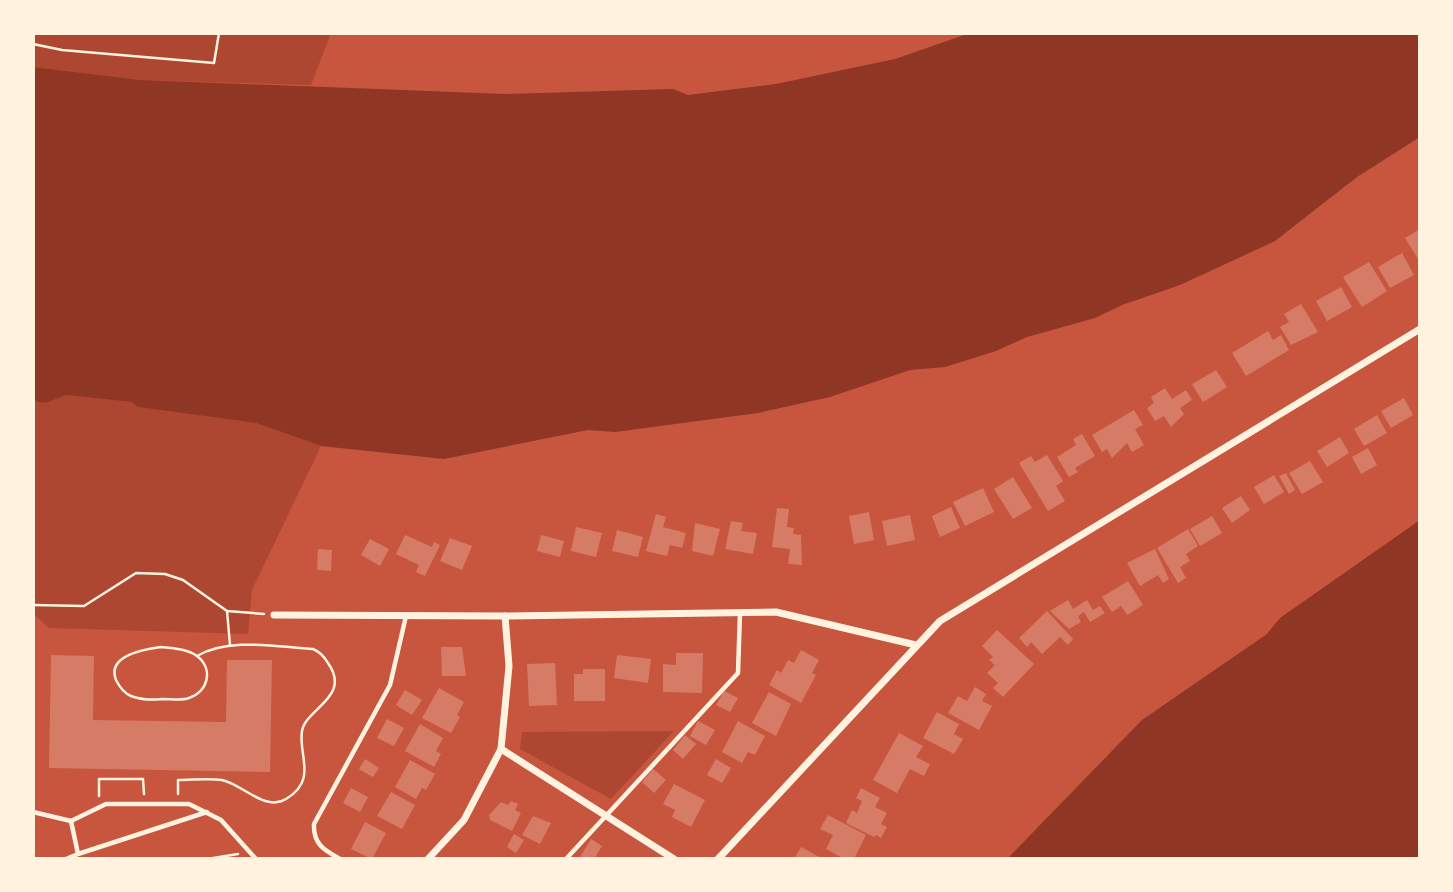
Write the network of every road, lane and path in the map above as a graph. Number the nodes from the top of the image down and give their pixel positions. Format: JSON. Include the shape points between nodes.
{"nodes":[{"id":1,"x":219,"y":33,"type":"edge"},
{"id":2,"x":33,"y":44,"type":"edge"},
{"id":3,"x":1420,"y":329,"type":"edge"},
{"id":4,"x":33,"y":606,"type":"edge"},
{"id":5,"x":227,"y":611,"type":"junction"},
{"id":6,"x":740,"y":612,"type":"junction"},
{"id":7,"x":274,"y":615,"type":"joint"},
{"id":8,"x":406,"y":615,"type":"junction"},
{"id":9,"x":505,"y":616,"type":"junction"},
{"id":10,"x":230,"y":645,"type":"junction"},
{"id":11,"x":916,"y":645,"type":"junction"},
{"id":12,"x":197,"y":656,"type":"junction"},
{"id":13,"x":501,"y":749,"type":"junction"},
{"id":14,"x":155,"y":794,"type":"dead end"},
{"id":15,"x":166,"y":794,"type":"dead end"},
{"id":16,"x":106,"y":804,"type":"junction"},
{"id":17,"x":33,"y":812,"type":"edge"},
{"id":18,"x":207,"y":812,"type":"junction"},
{"id":19,"x":606,"y":816,"type":"junction"},
{"id":20,"x":71,"y":821,"type":"junction"},
{"id":21,"x":78,"y":854,"type":"junction"},
{"id":22,"x":255,"y":857,"type":"edge"},
{"id":23,"x":66,"y":859,"type":"edge"},
{"id":24,"x":207,"y":859,"type":"edge"},
{"id":25,"x":340,"y":859,"type":"edge"},
{"id":26,"x":428,"y":859,"type":"edge"},
{"id":27,"x":566,"y":859,"type":"edge"},
{"id":28,"x":674,"y":859,"type":"edge"},
{"id":29,"x":718,"y":859,"type":"edge"}],
"edges":[{"from":1,"to":2,"type":"path","via":[[214,63]]},
{"from":3,"to":11,"type":"street","via":[[940,621]]},
{"from":4,"to":5,"type":"path","via":[[84,606],[136,573],[183,580]]},
{"from":5,"to":7,"type":"path"},
{"from":5,"to":10,"type":"path"},
{"from":6,"to":9,"type":"street"},
{"from":6,"to":11,"type":"street","via":[[776,612]]},
{"from":6,"to":19,"type":"lane","via":[[738,673]]},
{"from":7,"to":8,"type":"street"},
{"from":8,"to":9,"type":"street"},
{"from":8,"to":25,"type":"lane","via":[[390,685],[314,824],[314,836],[323,850]]},
{"from":9,"to":13,"type":"street","via":[[509,666]]},
{"from":10,"to":12,"type":"path"},
{"from":10,"to":15,"type":"path","via":[[313,649],[332,667],[333,689],[302,733],[307,765],[303,778],[286,800],[275,803],[221,780],[178,780],[178,794]]},
{"from":11,"to":29,"type":"street"},
{"from":12,"to":12,"type":"path","via":[[161,647],[134,652],[116,667],[114,676],[129,695],[189,699],[203,690],[208,679],[206,666]]},
{"from":13,"to":19,"type":"street"},
{"from":13,"to":26,"type":"street","via":[[464,820]]},
{"from":14,"to":16,"type":"path","via":[[143,794],[143,779],[99,779],[99,796]]},
{"from":16,"to":18,"type":"lane","via":[[189,804]]},
{"from":16,"to":20,"type":"lane"},
{"from":17,"to":20,"type":"lane"},
{"from":18,"to":21,"type":"lane"},
{"from":18,"to":22,"type":"lane","via":[[232,829]]},
{"from":19,"to":27,"type":"lane"},
{"from":19,"to":28,"type":"street"},
{"from":20,"to":21,"type":"lane"},
{"from":21,"to":23,"type":"lane"},
{"from":22,"to":24,"type":"path"}]}
